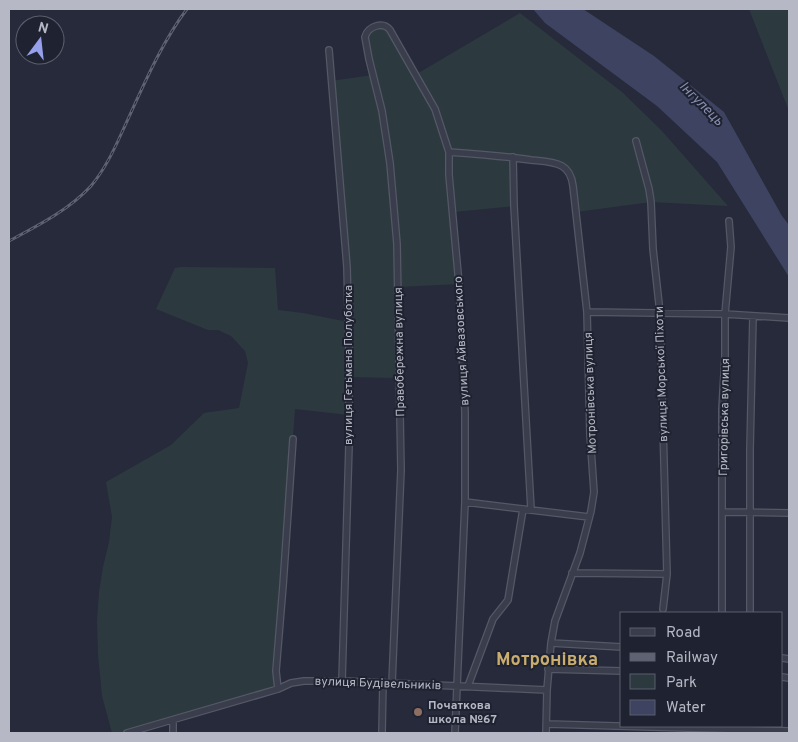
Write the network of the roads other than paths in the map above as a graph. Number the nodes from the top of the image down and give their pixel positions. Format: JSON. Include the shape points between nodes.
{"nodes":[{"id":1,"x":373,"y":28,"type":"joint"},
{"id":2,"x":329,"y":50,"type":"dead end"},
{"id":3,"x":636,"y":141,"type":"dead end"},
{"id":4,"x":448,"y":152,"type":"junction"},
{"id":5,"x":513,"y":157,"type":"junction"},
{"id":6,"x":729,"y":221,"type":"dead end"},
{"id":7,"x":587,"y":312,"type":"junction"},
{"id":8,"x":660,"y":313,"type":"junction"},
{"id":9,"x":725,"y":314,"type":"junction"},
{"id":10,"x":753,"y":316,"type":"junction"},
{"id":11,"x":789,"y":318,"type":"edge"},
{"id":12,"x":293,"y":440,"type":"dead end"},
{"id":13,"x":465,"y":502,"type":"junction"},
{"id":14,"x":523,"y":509,"type":"junction"},
{"id":15,"x":531,"y":509,"type":"junction"},
{"id":16,"x":723,"y":512,"type":"junction"},
{"id":17,"x":750,"y":512,"type":"junction"},
{"id":18,"x":789,"y":513,"type":"edge"},
{"id":19,"x":589,"y":517,"type":"junction"},
{"id":20,"x":572,"y":573,"type":"junction"},
{"id":21,"x":667,"y":574,"type":"junction"},
{"id":22,"x":663,"y":609,"type":"dead end"},
{"id":23,"x":722,"y":612,"type":"edge"},
{"id":24,"x":750,"y":612,"type":"edge"},
{"id":25,"x":551,"y":643,"type":"junction"},
{"id":26,"x":620,"y":647,"type":"edge"},
{"id":27,"x":548,"y":670,"type":"junction"},
{"id":28,"x":620,"y":671,"type":"edge"},
{"id":29,"x":342,"y":680,"type":"junction"},
{"id":30,"x":384,"y":682,"type":"junction"},
{"id":31,"x":392,"y":683,"type":"junction"},
{"id":32,"x":456,"y":686,"type":"junction"},
{"id":33,"x":468,"y":686,"type":"junction"},
{"id":34,"x":278,"y":689,"type":"junction"},
{"id":35,"x":547,"y":690,"type":"junction"},
{"id":36,"x":174,"y":720,"type":"junction"},
{"id":37,"x":547,"y":724,"type":"junction"},
{"id":38,"x":620,"y":726,"type":"edge"},
{"id":39,"x":651,"y":727,"type":"edge"},
{"id":40,"x":789,"y":731,"type":"edge"},
{"id":41,"x":127,"y":733,"type":"edge"},
{"id":42,"x":173,"y":733,"type":"edge"},
{"id":43,"x":382,"y":733,"type":"edge"},
{"id":44,"x":455,"y":733,"type":"edge"},
{"id":45,"x":546,"y":733,"type":"edge"}],
"edges":[{"from":1,"to":4,"type":"street","name":"вулиця Айвазовського","via":[[382,25],[390,30],[435,110]]},
{"from":1,"to":31,"type":"street","name":"Правобережна вулиця","via":[[365,36],[382,111],[398,244],[401,470]]},
{"from":2,"to":29,"type":"street","name":"вулиця Гетьмана Полуботка","via":[[347,267],[349,342]]},
{"from":3,"to":8,"type":"street","name":"вулиця Морської Піхоти","via":[[651,202]]},
{"from":4,"to":5,"type":"street","name":"Мотронівська вулиця"},
{"from":4,"to":13,"type":"street","name":"вулиця Айвазовського","via":[[459,284]]},
{"from":5,"to":7,"type":"street","name":"Мотронівська вулиця","via":[[554,163],[567,170],[572,178]]},
{"from":5,"to":15,"type":"street"},
{"from":6,"to":9,"type":"street","name":"Григорівська вулиця","via":[[732,247]]},
{"from":7,"to":8,"type":"street"},
{"from":7,"to":19,"type":"street","name":"Мотронівська вулиця","via":[[594,485]]},
{"from":8,"to":9,"type":"street"},
{"from":8,"to":21,"type":"street","name":"вулиця Морської Піхоти"},
{"from":9,"to":10,"type":"street"},
{"from":9,"to":16,"type":"street","name":"Григорівська вулиця"},
{"from":10,"to":11,"type":"street"},
{"from":10,"to":17,"type":"street"},
{"from":12,"to":34,"type":"street","via":[[276,670]]},
{"from":13,"to":14,"type":"street"},
{"from":13,"to":32,"type":"street","name":"вулиця Айвазовського"},
{"from":14,"to":15,"type":"street"},
{"from":14,"to":33,"type":"street","via":[[508,600],[493,619]]},
{"from":15,"to":19,"type":"street"},
{"from":16,"to":17,"type":"street"},
{"from":16,"to":23,"type":"street","name":"Григорівська вулиця"},
{"from":17,"to":18,"type":"street"},
{"from":17,"to":24,"type":"street"},
{"from":19,"to":20,"type":"street","name":"Мотронівська вулиця"},
{"from":20,"to":21,"type":"street"},
{"from":20,"to":25,"type":"street","name":"Мотронівська вулиця","via":[[554,621]]},
{"from":21,"to":22,"type":"street","name":"вулиця Морської Піхоти"},
{"from":25,"to":26,"type":"street"},
{"from":25,"to":27,"type":"street","name":"Мотронівська вулиця"},
{"from":27,"to":28,"type":"street"},
{"from":27,"to":35,"type":"street","name":"Мотронівська вулиця"},
{"from":29,"to":30,"type":"street","name":"вулиця Будівельників"},
{"from":29,"to":34,"type":"street","name":"вулиця Будівельників","via":[[304,681]]},
{"from":30,"to":31,"type":"street","name":"вулиця Будівельників"},
{"from":30,"to":43,"type":"street"},
{"from":31,"to":32,"type":"street","name":"вулиця Будівельників"},
{"from":32,"to":33,"type":"street","name":"вулиця Будівельників"},
{"from":32,"to":44,"type":"street","name":"вулиця Айвазовського"},
{"from":33,"to":35,"type":"street","name":"вулиця Будівельників"},
{"from":34,"to":36,"type":"street","name":"вулиця Будівельників"},
{"from":35,"to":37,"type":"street","name":"Мотронівська вулиця"},
{"from":36,"to":41,"type":"street","name":"вулиця Будівельників"},
{"from":36,"to":42,"type":"street"},
{"from":37,"to":38,"type":"street"},
{"from":37,"to":45,"type":"street","name":"Мотронівська вулиця"},
{"from":39,"to":40,"type":"street"}]}
